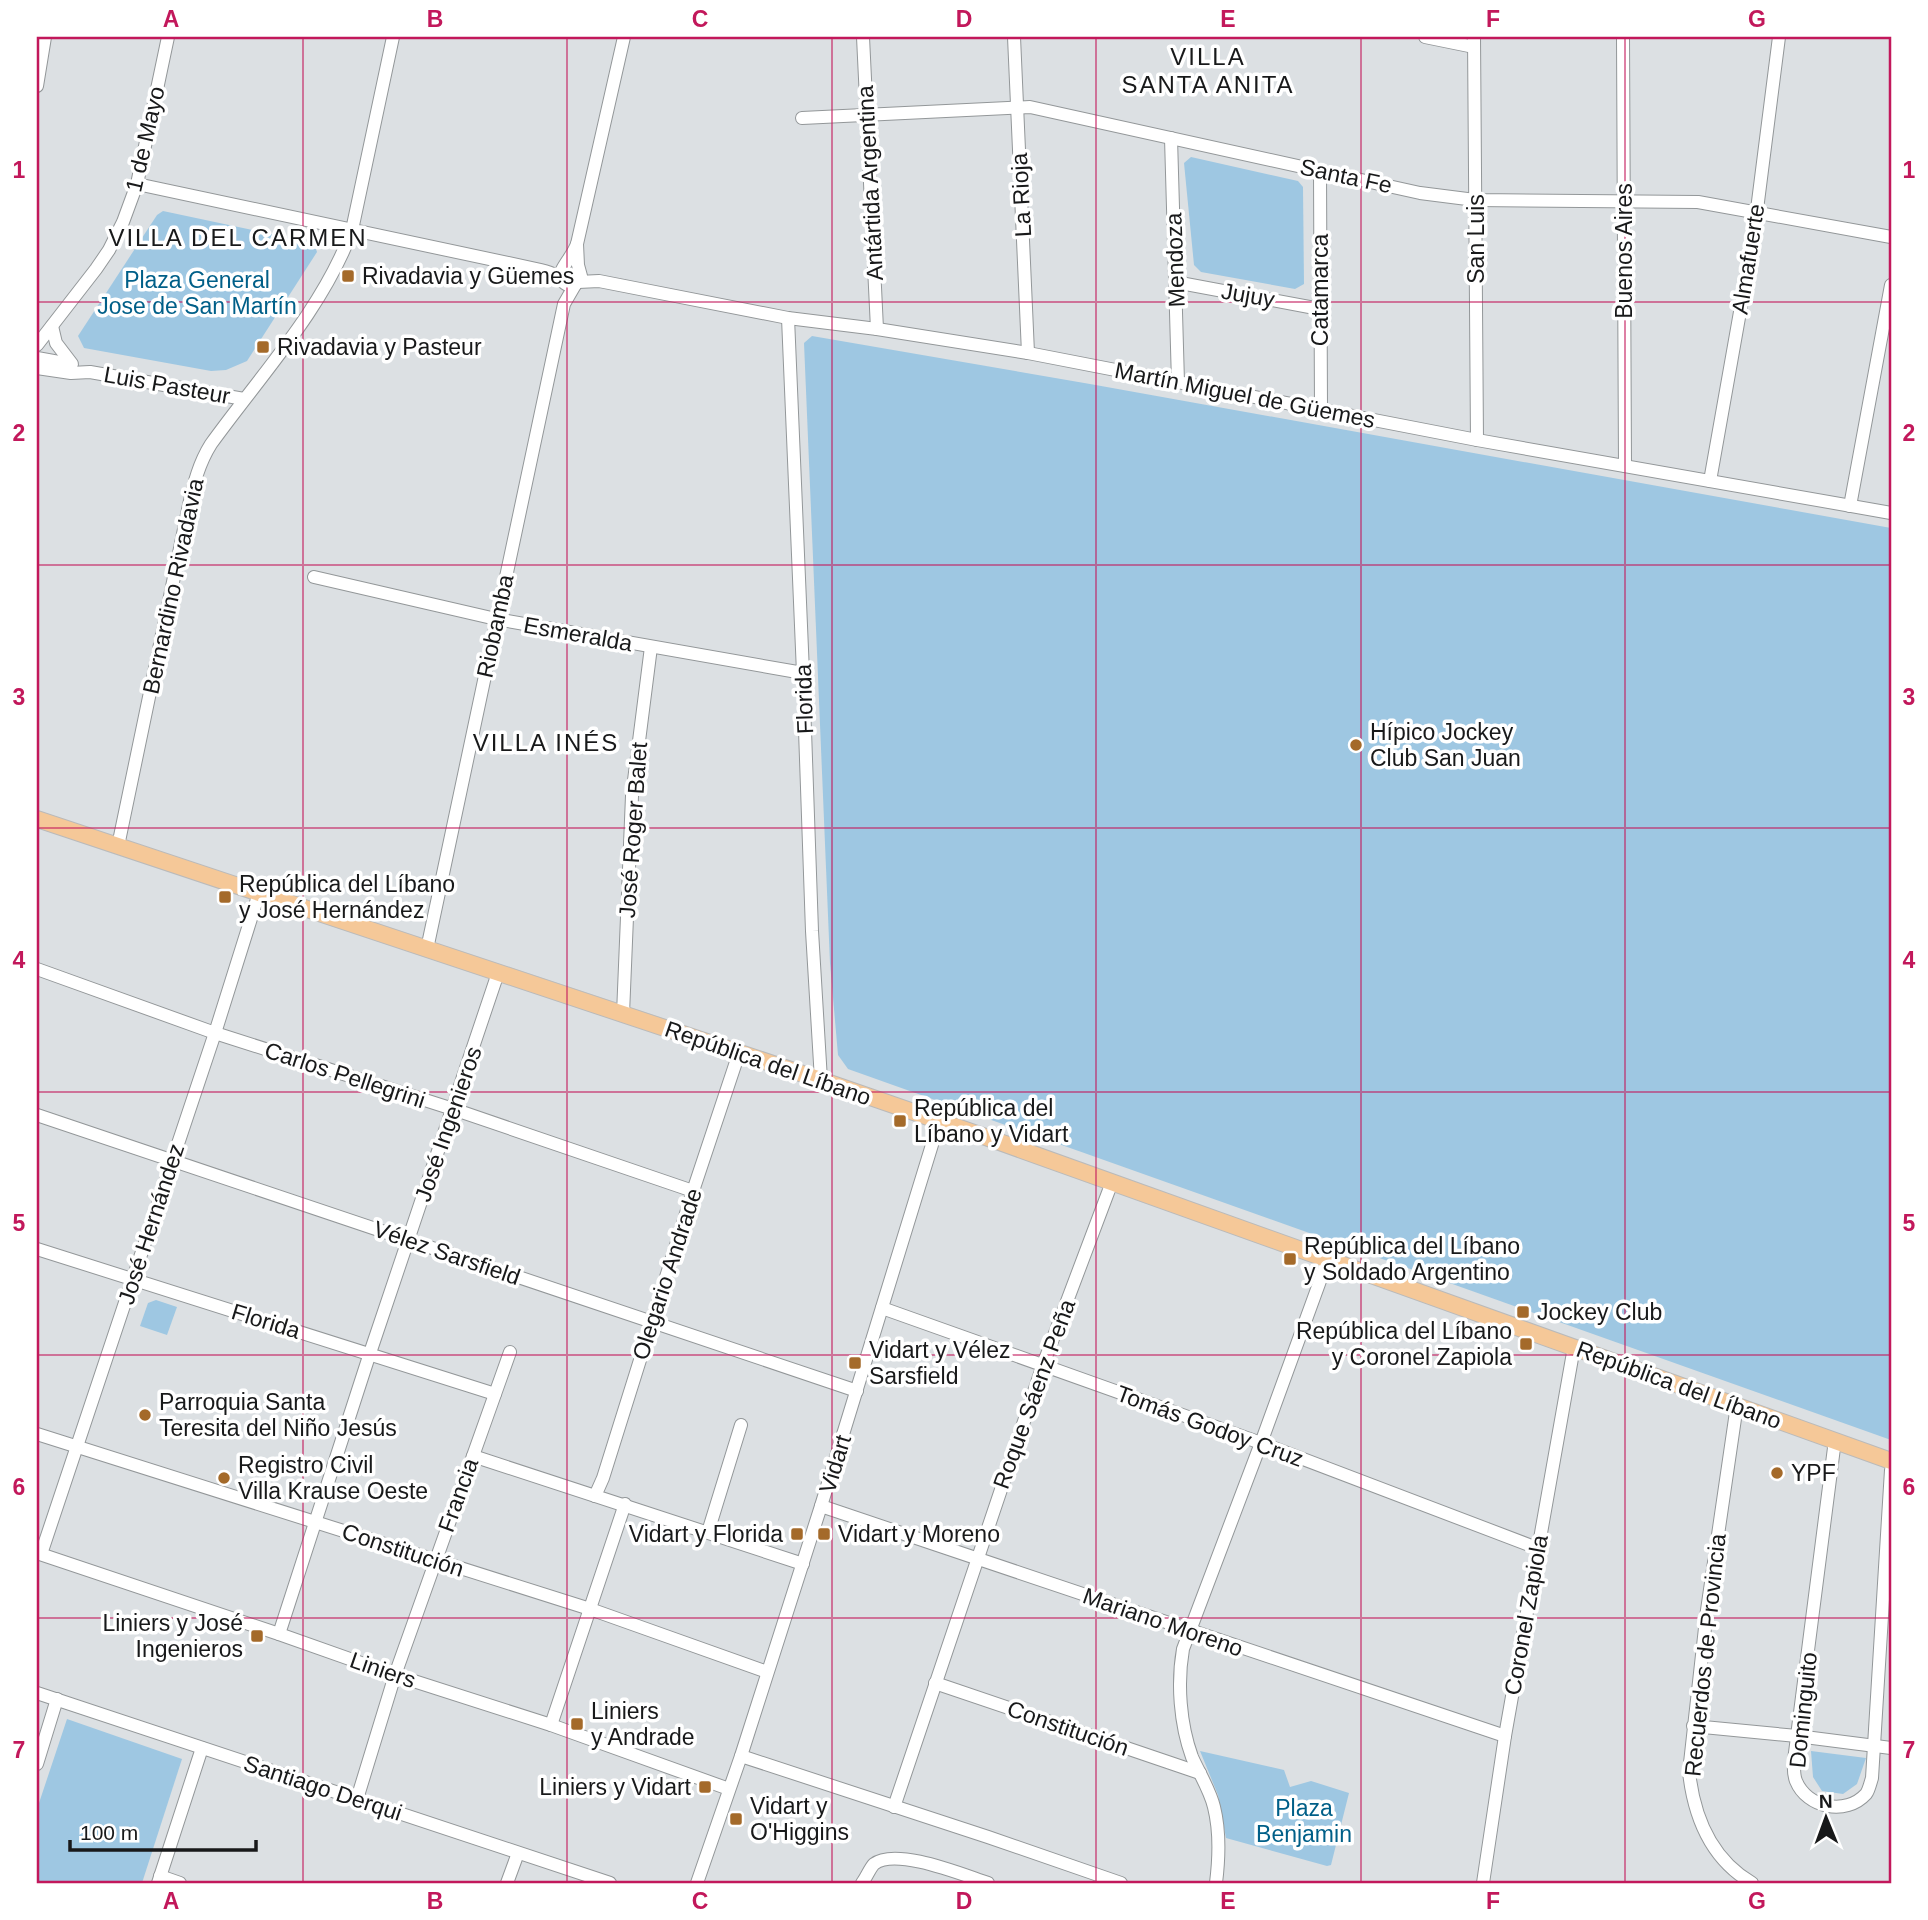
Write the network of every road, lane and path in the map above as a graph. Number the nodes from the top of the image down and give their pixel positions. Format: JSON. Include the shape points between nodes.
{"nodes":[{"id":1,"x":45,"y":37,"type":"edge"},
{"id":2,"x":168,"y":37,"type":"edge"},
{"id":3,"x":393,"y":37,"type":"edge"},
{"id":4,"x":624,"y":37,"type":"edge"},
{"id":5,"x":863,"y":37,"type":"edge"},
{"id":6,"x":1014,"y":37,"type":"edge"},
{"id":7,"x":1425,"y":37,"type":"edge"},
{"id":8,"x":1623,"y":37,"type":"edge"},
{"id":9,"x":1779,"y":37,"type":"edge"},
{"id":10,"x":1474,"y":42,"type":"edge"},
{"id":11,"x":39,"y":55,"type":"edge"},
{"id":12,"x":37,"y":86,"type":"edge"},
{"id":13,"x":1017,"y":108,"type":"junction"},
{"id":14,"x":867,"y":115,"type":"junction"},
{"id":15,"x":802,"y":118,"type":"dead end"},
{"id":16,"x":1171,"y":138,"type":"junction"},
{"id":17,"x":1320,"y":171,"type":"junction"},
{"id":18,"x":137,"y":184,"type":"junction"},
{"id":19,"x":1475,"y":200,"type":"junction"},
{"id":20,"x":1624,"y":201,"type":"junction"},
{"id":21,"x":1757,"y":212,"type":"junction"},
{"id":22,"x":352,"y":230,"type":"junction"},
{"id":23,"x":1891,"y":237,"type":"edge"},
{"id":24,"x":577,"y":244,"type":"junction"},
{"id":25,"x":562,"y":273,"type":"junction"},
{"id":26,"x":578,"y":277,"type":"junction"},
{"id":27,"x":1175,"y":282,"type":"junction"},
{"id":28,"x":1891,"y":285,"type":"edge"},
{"id":29,"x":564,"y":304,"type":"junction"},
{"id":30,"x":1320,"y":309,"type":"junction"},
{"id":31,"x":788,"y":318,"type":"junction"},
{"id":32,"x":52,"y":326,"type":"junction"},
{"id":33,"x":877,"y":329,"type":"junction"},
{"id":34,"x":38,"y":342,"type":"edge"},
{"id":35,"x":1028,"y":353,"type":"junction"},
{"id":36,"x":37,"y":358,"type":"edge"},
{"id":37,"x":72,"y":365,"type":"junction"},
{"id":38,"x":37,"y":368,"type":"edge"},
{"id":39,"x":90,"y":372,"type":"junction"},
{"id":40,"x":1178,"y":382,"type":"junction"},
{"id":41,"x":244,"y":399,"type":"junction"},
{"id":42,"x":1321,"y":410,"type":"junction"},
{"id":43,"x":1477,"y":440,"type":"junction"},
{"id":44,"x":1625,"y":466,"type":"junction"},
{"id":45,"x":1710,"y":481,"type":"junction"},
{"id":46,"x":1850,"y":506,"type":"junction"},
{"id":47,"x":1891,"y":513,"type":"edge"},
{"id":48,"x":314,"y":577,"type":"dead end"},
{"id":49,"x":496,"y":619,"type":"junction"},
{"id":50,"x":651,"y":647,"type":"junction"},
{"id":51,"x":803,"y":673,"type":"junction"},
{"id":52,"x":37,"y":819,"type":"edge"},
{"id":53,"x":118,"y":846,"type":"junction"},
{"id":54,"x":259,"y":893,"type":"junction"},
{"id":55,"x":427,"y":949,"type":"junction"},
{"id":56,"x":37,"y":969,"type":"edge"},
{"id":57,"x":498,"y":973,"type":"junction"},
{"id":58,"x":623,"y":1014,"type":"junction"},
{"id":59,"x":215,"y":1033,"type":"junction"},
{"id":60,"x":739,"y":1053,"type":"junction"},
{"id":61,"x":821,"y":1080,"type":"junction"},
{"id":62,"x":453,"y":1109,"type":"junction"},
{"id":63,"x":37,"y":1115,"type":"edge"},
{"id":64,"x":939,"y":1122,"type":"junction"},
{"id":65,"x":172,"y":1159,"type":"junction"},
{"id":66,"x":1112,"y":1182,"type":"junction"},
{"id":67,"x":693,"y":1191,"type":"junction"},
{"id":68,"x":408,"y":1240,"type":"junction"},
{"id":69,"x":37,"y":1249,"type":"edge"},
{"id":70,"x":1328,"y":1259,"type":"junction"},
{"id":71,"x":132,"y":1279,"type":"junction"},
{"id":72,"x":882,"y":1308,"type":"junction"},
{"id":73,"x":652,"y":1322,"type":"junction"},
{"id":74,"x":1574,"y":1347,"type":"junction"},
{"id":75,"x":510,"y":1352,"type":"dead end"},
{"id":76,"x":370,"y":1353,"type":"junction"},
{"id":77,"x":1043,"y":1365,"type":"junction"},
{"id":78,"x":857,"y":1391,"type":"junction"},
{"id":79,"x":495,"y":1394,"type":"junction"},
{"id":80,"x":1737,"y":1405,"type":"junction"},
{"id":81,"x":741,"y":1425,"type":"dead end"},
{"id":82,"x":37,"y":1434,"type":"edge"},
{"id":83,"x":1835,"y":1440,"type":"junction"},
{"id":84,"x":1261,"y":1443,"type":"junction"},
{"id":85,"x":76,"y":1446,"type":"junction"},
{"id":86,"x":473,"y":1456,"type":"junction"},
{"id":87,"x":1891,"y":1461,"type":"edge"},
{"id":88,"x":1891,"y":1470,"type":"edge"},
{"id":89,"x":595,"y":1496,"type":"junction"},
{"id":90,"x":625,"y":1504,"type":"junction"},
{"id":91,"x":821,"y":1506,"type":"junction"},
{"id":92,"x":316,"y":1522,"type":"junction"},
{"id":93,"x":708,"y":1532,"type":"junction"},
{"id":94,"x":1537,"y":1548,"type":"junction"},
{"id":95,"x":39,"y":1553,"type":"edge"},
{"id":96,"x":976,"y":1559,"type":"junction"},
{"id":97,"x":435,"y":1561,"type":"junction"},
{"id":98,"x":803,"y":1564,"type":"junction"},
{"id":99,"x":590,"y":1609,"type":"junction"},
{"id":100,"x":1189,"y":1631,"type":"junction"},
{"id":101,"x":279,"y":1633,"type":"junction"},
{"id":102,"x":767,"y":1672,"type":"junction"},
{"id":103,"x":396,"y":1675,"type":"junction"},
{"id":104,"x":935,"y":1682,"type":"junction"},
{"id":105,"x":37,"y":1693,"type":"edge"},
{"id":106,"x":57,"y":1699,"type":"junction"},
{"id":107,"x":551,"y":1725,"type":"junction"},
{"id":108,"x":1693,"y":1726,"type":"junction"},
{"id":109,"x":1504,"y":1736,"type":"junction"},
{"id":110,"x":1797,"y":1736,"type":"junction"},
{"id":111,"x":1875,"y":1747,"type":"junction"},
{"id":112,"x":202,"y":1748,"type":"junction"},
{"id":113,"x":1891,"y":1748,"type":"edge"},
{"id":114,"x":741,"y":1756,"type":"junction"},
{"id":115,"x":37,"y":1764,"type":"edge"},
{"id":116,"x":1200,"y":1773,"type":"junction"},
{"id":117,"x":729,"y":1789,"type":"junction"},
{"id":118,"x":358,"y":1799,"type":"junction"},
{"id":119,"x":894,"y":1807,"type":"junction"},
{"id":120,"x":518,"y":1853,"type":"junction"},
{"id":121,"x":159,"y":1880,"type":"edge"},
{"id":122,"x":180,"y":1883,"type":"edge"},
{"id":123,"x":507,"y":1883,"type":"edge"},
{"id":124,"x":610,"y":1883,"type":"edge"},
{"id":125,"x":697,"y":1883,"type":"edge"},
{"id":126,"x":862,"y":1883,"type":"edge"},
{"id":127,"x":988,"y":1883,"type":"edge"},
{"id":128,"x":1121,"y":1883,"type":"edge"},
{"id":129,"x":1216,"y":1883,"type":"edge"},
{"id":130,"x":1483,"y":1883,"type":"edge"},
{"id":131,"x":1752,"y":1883,"type":"edge"}],
"edges":[{"from":1,"to":11,"type":"street"},
{"from":2,"to":18,"type":"street","name":"1 de Mayo"},
{"from":3,"to":22,"type":"street","name":"Bernardino Rivadavia"},
{"from":4,"to":24,"type":"street"},
{"from":5,"to":14,"type":"street","name":"Antártida Argentina"},
{"from":6,"to":13,"type":"street","name":"La Rioja"},
{"from":7,"to":10,"type":"street"},
{"from":8,"to":20,"type":"street","name":"Buenos Aires"},
{"from":9,"to":21,"type":"street","name":"Almafuerte"},
{"from":10,"to":19,"type":"street","name":"San Luis"},
{"from":11,"to":12,"type":"street"},
{"from":13,"to":14,"type":"street","name":"Santa Fe"},
{"from":13,"to":16,"type":"street","name":"Santa Fe"},
{"from":13,"to":35,"type":"street","name":"La Rioja"},
{"from":14,"to":15,"type":"street","name":"Santa Fe"},
{"from":14,"to":33,"type":"street","name":"Antártida Argentina"},
{"from":16,"to":17,"type":"street","name":"Santa Fe"},
{"from":16,"to":27,"type":"street","name":"Mendoza"},
{"from":17,"to":19,"type":"street","name":"Santa Fe"},
{"from":17,"to":30,"type":"street","name":"Catamarca"},
{"from":18,"to":22,"type":"street"},
{"from":18,"to":32,"type":"street","name":"1 de Mayo","via":[[109,250]]},
{"from":19,"to":20,"type":"street","name":"Santa Fe"},
{"from":19,"to":43,"type":"street","name":"San Luis"},
{"from":20,"to":21,"type":"street","name":"Santa Fe","via":[[1698,202]]},
{"from":20,"to":44,"type":"street","name":"Buenos Aires"},
{"from":21,"to":23,"type":"street","name":"Santa Fe"},
{"from":21,"to":45,"type":"street","name":"Almafuerte"},
{"from":22,"to":25,"type":"street"},
{"from":22,"to":41,"type":"street","name":"Bernardino Rivadavia","via":[[308,315]]},
{"from":24,"to":25,"type":"street"},
{"from":24,"to":26,"type":"street"},
{"from":25,"to":26,"type":"street","via":[[573,265]]},
{"from":25,"to":26,"type":"street","via":[[569,286]]},
{"from":25,"to":29,"type":"street","name":"Riobamba"},
{"from":26,"to":29,"type":"street","name":"Riobamba"},
{"from":26,"to":31,"type":"street","name":"Martín Miguel de Güemes"},
{"from":27,"to":30,"type":"street","name":"Jujuy"},
{"from":27,"to":40,"type":"street","name":"Mendoza"},
{"from":28,"to":46,"type":"street"},
{"from":29,"to":49,"type":"street","name":"Riobamba"},
{"from":30,"to":42,"type":"street","name":"Catamarca"},
{"from":31,"to":33,"type":"street","name":"Martín Miguel de Güemes"},
{"from":31,"to":51,"type":"street","name":"Florida"},
{"from":32,"to":34,"type":"street","name":"1 de Mayo"},
{"from":32,"to":37,"type":"street","name":"Luis Pasteur","via":[[55,343]]},
{"from":33,"to":35,"type":"street","name":"Martín Miguel de Güemes"},
{"from":35,"to":40,"type":"street","name":"Martín Miguel de Güemes"},
{"from":36,"to":37,"type":"street","name":"Luis Pasteur"},
{"from":37,"to":39,"type":"street","name":"Luis Pasteur"},
{"from":38,"to":39,"type":"street","name":"Luis Pasteur"},
{"from":39,"to":41,"type":"street","name":"Luis Pasteur"},
{"from":40,"to":42,"type":"street","name":"Martín Miguel de Güemes"},
{"from":41,"to":53,"type":"street","name":"Bernardino Rivadavia","via":[[203,456],[194,484]]},
{"from":42,"to":43,"type":"street","name":"Martín Miguel de Güemes"},
{"from":43,"to":44,"type":"street","name":"Martín Miguel de Güemes"},
{"from":44,"to":45,"type":"street","name":"Martín Miguel de Güemes"},
{"from":45,"to":46,"type":"street","name":"Martín Miguel de Güemes"},
{"from":46,"to":47,"type":"street","name":"Martín Miguel de Güemes"},
{"from":48,"to":49,"type":"street","name":"Esmeralda"},
{"from":49,"to":50,"type":"street","name":"Esmeralda"},
{"from":49,"to":55,"type":"street","name":"Riobamba"},
{"from":50,"to":51,"type":"street","name":"Esmeralda"},
{"from":50,"to":58,"type":"street","name":"José Roger Balet","via":[[632,796]]},
{"from":51,"to":61,"type":"street","name":"Florida"},
{"from":52,"to":53,"type":"main road","name":"República del Líbano"},
{"from":53,"to":54,"type":"main road","name":"República del Líbano"},
{"from":54,"to":55,"type":"main road","name":"República del Líbano"},
{"from":54,"to":59,"type":"street","name":"José Hernández"},
{"from":55,"to":57,"type":"main road","name":"República del Líbano"},
{"from":56,"to":59,"type":"street","name":"Carlos Pellegrini"},
{"from":57,"to":58,"type":"main road","name":"República del Líbano"},
{"from":57,"to":62,"type":"street","name":"José Ingenieros"},
{"from":58,"to":60,"type":"main road","name":"República del Líbano"},
{"from":59,"to":62,"type":"street","name":"Carlos Pellegrini"},
{"from":59,"to":65,"type":"street","name":"José Hernández"},
{"from":60,"to":61,"type":"main road","name":"República del Líbano"},
{"from":60,"to":67,"type":"street","name":"Olegario Andrade"},
{"from":61,"to":64,"type":"main road","name":"República del Líbano"},
{"from":62,"to":67,"type":"street","name":"Carlos Pellegrini"},
{"from":62,"to":68,"type":"street","name":"José Ingenieros"},
{"from":63,"to":65,"type":"street","name":"Vélez Sarsfield"},
{"from":64,"to":66,"type":"main road","name":"República del Líbano"},
{"from":64,"to":72,"type":"street","name":"Vidart"},
{"from":65,"to":68,"type":"street","name":"Vélez Sarsfield"},
{"from":65,"to":71,"type":"street","name":"José Hernández"},
{"from":66,"to":70,"type":"main road","name":"República del Líbano"},
{"from":66,"to":77,"type":"street","name":"Roque Sáenz Peña"},
{"from":67,"to":73,"type":"street","name":"Olegario Andrade"},
{"from":68,"to":73,"type":"street","name":"Vélez Sarsfield"},
{"from":68,"to":76,"type":"street","name":"José Ingenieros"},
{"from":69,"to":71,"type":"street","name":"Florida"},
{"from":70,"to":74,"type":"main road","name":"República del Líbano"},
{"from":70,"to":84,"type":"street"},
{"from":71,"to":76,"type":"street","name":"Florida"},
{"from":71,"to":85,"type":"street","name":"José Hernández"},
{"from":72,"to":77,"type":"street","name":"Tomás Godoy Cruz"},
{"from":72,"to":78,"type":"street","name":"Vidart"},
{"from":73,"to":78,"type":"street","name":"Vélez Sarsfield"},
{"from":73,"to":89,"type":"street","name":"Olegario Andrade"},
{"from":74,"to":80,"type":"main road","name":"República del Líbano"},
{"from":74,"to":94,"type":"street","name":"Coronel Zapiola"},
{"from":75,"to":79,"type":"street","name":"Francia"},
{"from":76,"to":79,"type":"street","name":"Florida"},
{"from":76,"to":92,"type":"street","name":"José Ingenieros"},
{"from":77,"to":84,"type":"street","name":"Tomás Godoy Cruz"},
{"from":77,"to":96,"type":"street","name":"Roque Sáenz Peña"},
{"from":78,"to":91,"type":"street","name":"Vidart"},
{"from":79,"to":86,"type":"street","name":"Francia"},
{"from":80,"to":83,"type":"main road","name":"República del Líbano"},
{"from":80,"to":108,"type":"street","name":"Recuerdos de Provincia"},
{"from":81,"to":93,"type":"street"},
{"from":82,"to":85,"type":"street","name":"Constitución"},
{"from":83,"to":87,"type":"main road","name":"República del Líbano"},
{"from":83,"to":110,"type":"street","name":"Dominguito"},
{"from":84,"to":94,"type":"street","name":"Tomás Godoy Cruz"},
{"from":84,"to":100,"type":"street"},
{"from":85,"to":92,"type":"street","name":"Constitución"},
{"from":85,"to":95,"type":"street","name":"José Hernández"},
{"from":86,"to":89,"type":"street"},
{"from":86,"to":97,"type":"street","name":"Francia"},
{"from":88,"to":111,"type":"street","name":"Dominguito"},
{"from":89,"to":90,"type":"street"},
{"from":90,"to":93,"type":"street"},
{"from":90,"to":99,"type":"street"},
{"from":91,"to":96,"type":"street","name":"Mariano Moreno"},
{"from":91,"to":98,"type":"street","name":"Vidart"},
{"from":92,"to":97,"type":"street","name":"Constitución"},
{"from":92,"to":101,"type":"street","name":"José Ingenieros"},
{"from":93,"to":98,"type":"street"},
{"from":94,"to":109,"type":"street","name":"Coronel Zapiola"},
{"from":95,"to":101,"type":"street","name":"Liniers"},
{"from":96,"to":100,"type":"street","name":"Mariano Moreno"},
{"from":96,"to":104,"type":"street","name":"Roque Sáenz Peña"},
{"from":97,"to":99,"type":"street","name":"Constitución"},
{"from":97,"to":103,"type":"street","name":"Francia"},
{"from":98,"to":102,"type":"street","name":"Vidart"},
{"from":99,"to":102,"type":"street","name":"Constitución"},
{"from":99,"to":107,"type":"street"},
{"from":100,"to":109,"type":"street","name":"Mariano Moreno"},
{"from":100,"to":116,"type":"street","via":[[1179,1669],[1181,1697],[1185,1730]]},
{"from":101,"to":103,"type":"street","name":"Liniers"},
{"from":102,"to":114,"type":"street","name":"Vidart"},
{"from":103,"to":107,"type":"street","name":"Liniers"},
{"from":103,"to":118,"type":"street","name":"Francia"},
{"from":104,"to":116,"type":"street","name":"Constitución"},
{"from":104,"to":119,"type":"street","name":"Roque Sáenz Peña"},
{"from":105,"to":106,"type":"street","name":"Santiago Derqui"},
{"from":106,"to":112,"type":"street","name":"Santiago Derqui"},
{"from":106,"to":115,"type":"street"},
{"from":107,"to":117,"type":"street","name":"Liniers"},
{"from":108,"to":110,"type":"street"},
{"from":108,"to":131,"type":"street","name":"Recuerdos de Provincia","via":[[1689,1772],[1702,1828],[1717,1853]]},
{"from":109,"to":130,"type":"street","name":"Coronel Zapiola"},
{"from":110,"to":111,"type":"street"},
{"from":110,"to":111,"type":"street","name":"Dominguito","via":[[1796,1781],[1811,1799],[1840,1808],[1855,1804],[1867,1792]]},
{"from":111,"to":113,"type":"street"},
{"from":112,"to":118,"type":"street","name":"Santiago Derqui"},
{"from":112,"to":121,"type":"street"},
{"from":114,"to":117,"type":"street","name":"Vidart"},
{"from":114,"to":119,"type":"street"},
{"from":116,"to":129,"type":"street","via":[[1214,1806]]},
{"from":117,"to":125,"type":"street","name":"Vidart"},
{"from":118,"to":120,"type":"street","name":"Santiago Derqui"},
{"from":119,"to":128,"type":"street"},
{"from":120,"to":123,"type":"street"},
{"from":120,"to":124,"type":"street","name":"Santiago Derqui"},
{"from":121,"to":122,"type":"street"},
{"from":126,"to":127,"type":"street","via":[[874,1864],[891,1858],[913,1860]]}]}
